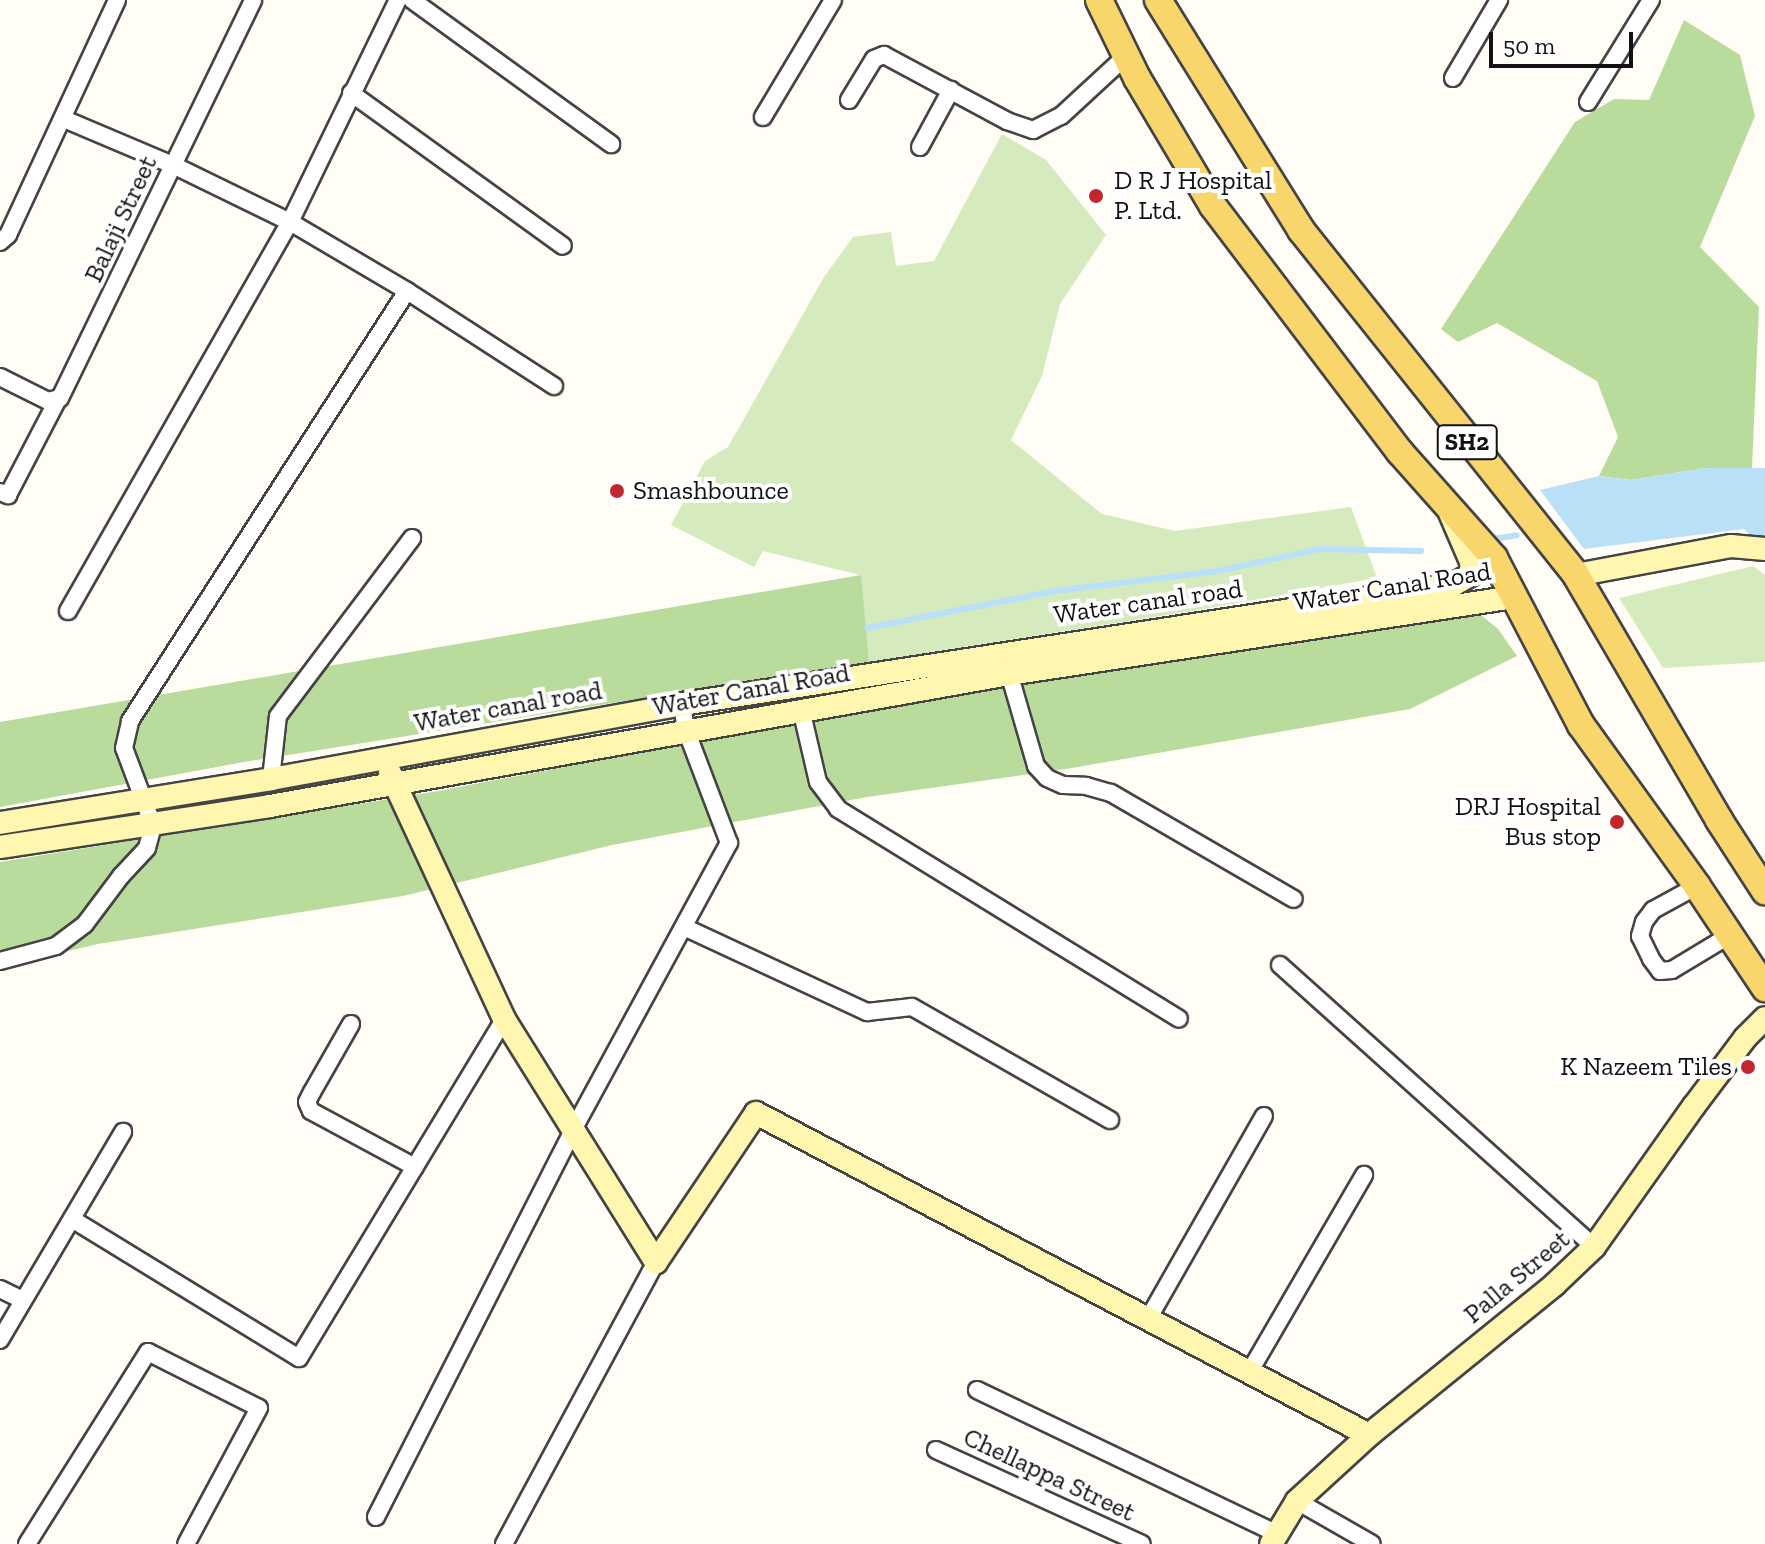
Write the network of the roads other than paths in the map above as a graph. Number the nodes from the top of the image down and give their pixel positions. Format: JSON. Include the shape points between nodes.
{"nodes":[{"id":1,"x":117,"y":0,"type":"edge"},
{"id":2,"x":253,"y":0,"type":"edge"},
{"id":3,"x":398,"y":0,"type":"edge"},
{"id":4,"x":412,"y":0,"type":"edge"},
{"id":5,"x":833,"y":0,"type":"edge"},
{"id":6,"x":1099,"y":0,"type":"edge"},
{"id":7,"x":1158,"y":0,"type":"edge"},
{"id":8,"x":1499,"y":0,"type":"edge"},
{"id":9,"x":1651,"y":0,"type":"edge"},
{"id":10,"x":1125,"y":57,"type":"junction"},
{"id":11,"x":1453,"y":78,"type":"dead end"},
{"id":12,"x":951,"y":90,"type":"junction"},
{"id":13,"x":351,"y":93,"type":"junction"},
{"id":14,"x":849,"y":100,"type":"dead end"},
{"id":15,"x":1588,"y":102,"type":"dead end"},
{"id":16,"x":763,"y":117,"type":"dead end"},
{"id":17,"x":64,"y":119,"type":"junction"},
{"id":18,"x":611,"y":144,"type":"dead end"},
{"id":19,"x":920,"y":147,"type":"dead end"},
{"id":20,"x":173,"y":165,"type":"junction"},
{"id":21,"x":290,"y":222,"type":"junction"},
{"id":22,"x":0,"y":242,"type":"edge"},
{"id":23,"x":563,"y":246,"type":"dead end"},
{"id":24,"x":407,"y":291,"type":"junction"},
{"id":25,"x":0,"y":377,"type":"edge"},
{"id":26,"x":554,"y":386,"type":"dead end"},
{"id":27,"x":57,"y":401,"type":"junction"},
{"id":28,"x":4,"y":493,"type":"edge"},
{"id":29,"x":1446,"y":504,"type":"junction"},
{"id":30,"x":1765,"y":534,"type":"edge"},
{"id":31,"x":412,"y":538,"type":"dead end"},
{"id":32,"x":1731,"y":546,"type":"junction"},
{"id":33,"x":1765,"y":549,"type":"edge"},
{"id":34,"x":1576,"y":575,"type":"junction"},
{"id":35,"x":1514,"y":597,"type":"junction"},
{"id":36,"x":68,"y":611,"type":"dead end"},
{"id":37,"x":1004,"y":652,"type":"junction"},
{"id":38,"x":1009,"y":674,"type":"junction"},
{"id":39,"x":682,"y":704,"type":"junction"},
{"id":40,"x":801,"y":709,"type":"junction"},
{"id":41,"x":686,"y":730,"type":"junction"},
{"id":42,"x":385,"y":757,"type":"junction"},
{"id":43,"x":271,"y":779,"type":"junction"},
{"id":44,"x":393,"y":784,"type":"junction"},
{"id":45,"x":147,"y":799,"type":"junction"},
{"id":46,"x":0,"y":823,"type":"edge"},
{"id":47,"x":153,"y":825,"type":"junction"},
{"id":48,"x":0,"y":847,"type":"edge"},
{"id":49,"x":1697,"y":886,"type":"junction"},
{"id":50,"x":1765,"y":891,"type":"edge"},
{"id":51,"x":1294,"y":899,"type":"dead end"},
{"id":52,"x":686,"y":928,"type":"junction"},
{"id":53,"x":1730,"y":935,"type":"junction"},
{"id":54,"x":0,"y":961,"type":"edge"},
{"id":55,"x":1280,"y":965,"type":"dead end"},
{"id":56,"x":1765,"y":988,"type":"edge"},
{"id":57,"x":1765,"y":1018,"type":"edge"},
{"id":58,"x":504,"y":1019,"type":"junction"},
{"id":59,"x":1179,"y":1019,"type":"dead end"},
{"id":60,"x":351,"y":1024,"type":"dead end"},
{"id":61,"x":1264,"y":1116,"type":"dead end"},
{"id":62,"x":1110,"y":1120,"type":"dead end"},
{"id":63,"x":573,"y":1130,"type":"junction"},
{"id":64,"x":123,"y":1132,"type":"dead end"},
{"id":65,"x":415,"y":1167,"type":"junction"},
{"id":66,"x":1364,"y":1175,"type":"dead end"},
{"id":67,"x":72,"y":1219,"type":"junction"},
{"id":68,"x":1594,"y":1247,"type":"junction"},
{"id":69,"x":656,"y":1262,"type":"junction"},
{"id":70,"x":0,"y":1289,"type":"edge"},
{"id":71,"x":23,"y":1300,"type":"junction"},
{"id":72,"x":1147,"y":1321,"type":"junction"},
{"id":73,"x":0,"y":1340,"type":"edge"},
{"id":74,"x":1250,"y":1371,"type":"junction"},
{"id":75,"x":977,"y":1390,"type":"dead end"},
{"id":76,"x":1369,"y":1435,"type":"junction"},
{"id":77,"x":936,"y":1450,"type":"dead end"},
{"id":78,"x":1297,"y":1501,"type":"junction"},
{"id":79,"x":376,"y":1517,"type":"dead end"},
{"id":80,"x":1275,"y":1539,"type":"edge"},
{"id":81,"x":27,"y":1544,"type":"edge"},
{"id":82,"x":186,"y":1544,"type":"edge"},
{"id":83,"x":504,"y":1544,"type":"edge"},
{"id":84,"x":1142,"y":1544,"type":"edge"},
{"id":85,"x":1372,"y":1544,"type":"edge"}],
"edges":[{"from":1,"to":17,"type":"street"},
{"from":2,"to":20,"type":"street","name":"Balaji Street"},
{"from":3,"to":13,"type":"street"},
{"from":4,"to":18,"type":"street"},
{"from":5,"to":16,"type":"street"},
{"from":6,"to":10,"type":"main road","number":"SH2"},
{"from":7,"to":34,"type":"main road","number":"SH2","via":[[1301,230]]},
{"from":8,"to":11,"type":"street"},
{"from":9,"to":15,"type":"street"},
{"from":10,"to":12,"type":"street","via":[[1061,116],[1033,130]]},
{"from":10,"to":29,"type":"main road","number":"SH2","via":[[1213,206],[1400,452]]},
{"from":12,"to":14,"type":"street","via":[[884,55],[874,59]]},
{"from":12,"to":19,"type":"street"},
{"from":13,"to":21,"type":"street"},
{"from":13,"to":23,"type":"street"},
{"from":17,"to":20,"type":"street"},
{"from":17,"to":22,"type":"street"},
{"from":20,"to":21,"type":"street"},
{"from":20,"to":27,"type":"street","name":"Balaji Street"},
{"from":21,"to":24,"type":"street"},
{"from":21,"to":36,"type":"street"},
{"from":24,"to":26,"type":"street"},
{"from":24,"to":45,"type":"street","via":[[130,721],[124,748]]},
{"from":25,"to":27,"type":"street"},
{"from":27,"to":28,"type":"street"},
{"from":29,"to":35,"type":"main road","number":"SH2","via":[[1494,558]]},
{"from":29,"to":37,"type":"main road","name":"Water canal road","via":[[1472,564],[1470,575],[1453,585]]},
{"from":30,"to":32,"type":"main road"},
{"from":31,"to":43,"type":"street","via":[[278,716]]},
{"from":32,"to":33,"type":"main road"},
{"from":32,"to":34,"type":"main road"},
{"from":34,"to":50,"type":"main road","number":"SH2"},
{"from":35,"to":38,"type":"main road","name":"Water Canal Road"},
{"from":35,"to":49,"type":"main road","number":"SH2","via":[[1581,725]]},
{"from":37,"to":38,"type":"street"},
{"from":37,"to":39,"type":"main road","name":"Water canal road"},
{"from":38,"to":40,"type":"main road","name":"Water Canal Road"},
{"from":38,"to":51,"type":"street","via":[[1036,766],[1047,778],[1111,793]]},
{"from":39,"to":41,"type":"street"},
{"from":39,"to":42,"type":"main road","name":"Water canal road"},
{"from":40,"to":41,"type":"main road","name":"Water Canal Road"},
{"from":40,"to":59,"type":"street","via":[[818,782],[838,809]]},
{"from":41,"to":44,"type":"main road","name":"Water Canal Road"},
{"from":41,"to":52,"type":"street","via":[[729,843]]},
{"from":42,"to":43,"type":"main road","name":"Water canal road"},
{"from":42,"to":44,"type":"main road"},
{"from":43,"to":45,"type":"main road","name":"Water canal road"},
{"from":44,"to":47,"type":"main road","name":"Water Canal Road"},
{"from":44,"to":58,"type":"main road"},
{"from":45,"to":46,"type":"main road","name":"Water canal road"},
{"from":45,"to":47,"type":"street"},
{"from":47,"to":48,"type":"main road","name":"Water Canal Road"},
{"from":47,"to":54,"type":"street","via":[[147,848],[85,924],[56,946]]},
{"from":49,"to":53,"type":"main road","number":"SH2"},
{"from":49,"to":53,"type":"street","via":[[1653,910],[1644,922],[1640,936],[1651,959],[1660,971],[1672,970]]},
{"from":52,"to":62,"type":"street","via":[[867,1012],[912,1007]]},
{"from":52,"to":63,"type":"street"},
{"from":53,"to":56,"type":"main road","number":"SH2"},
{"from":55,"to":68,"type":"street"},
{"from":57,"to":68,"type":"main road","name":"Palla Street","via":[[1702,1095]]},
{"from":58,"to":63,"type":"main road"},
{"from":58,"to":65,"type":"street"},
{"from":60,"to":65,"type":"street","via":[[307,1102],[311,1111]]},
{"from":61,"to":72,"type":"street"},
{"from":63,"to":69,"type":"main road"},
{"from":63,"to":79,"type":"street"},
{"from":64,"to":67,"type":"street"},
{"from":65,"to":67,"type":"street","via":[[299,1358]]},
{"from":66,"to":74,"type":"street"},
{"from":67,"to":71,"type":"street"},
{"from":68,"to":76,"type":"main road","name":"Palla Street"},
{"from":69,"to":72,"type":"main road","via":[[756,1113]]},
{"from":69,"to":83,"type":"street"},
{"from":70,"to":71,"type":"street"},
{"from":71,"to":73,"type":"street"},
{"from":72,"to":74,"type":"main road"},
{"from":74,"to":76,"type":"main road"},
{"from":75,"to":80,"type":"street"},
{"from":76,"to":78,"type":"main road","name":"Palla Street"},
{"from":77,"to":84,"type":"street","name":"Chellappa Street"},
{"from":78,"to":80,"type":"main road","name":"Palla Street"},
{"from":78,"to":85,"type":"street"},
{"from":81,"to":82,"type":"street","via":[[148,1352],[259,1408]]}]}
